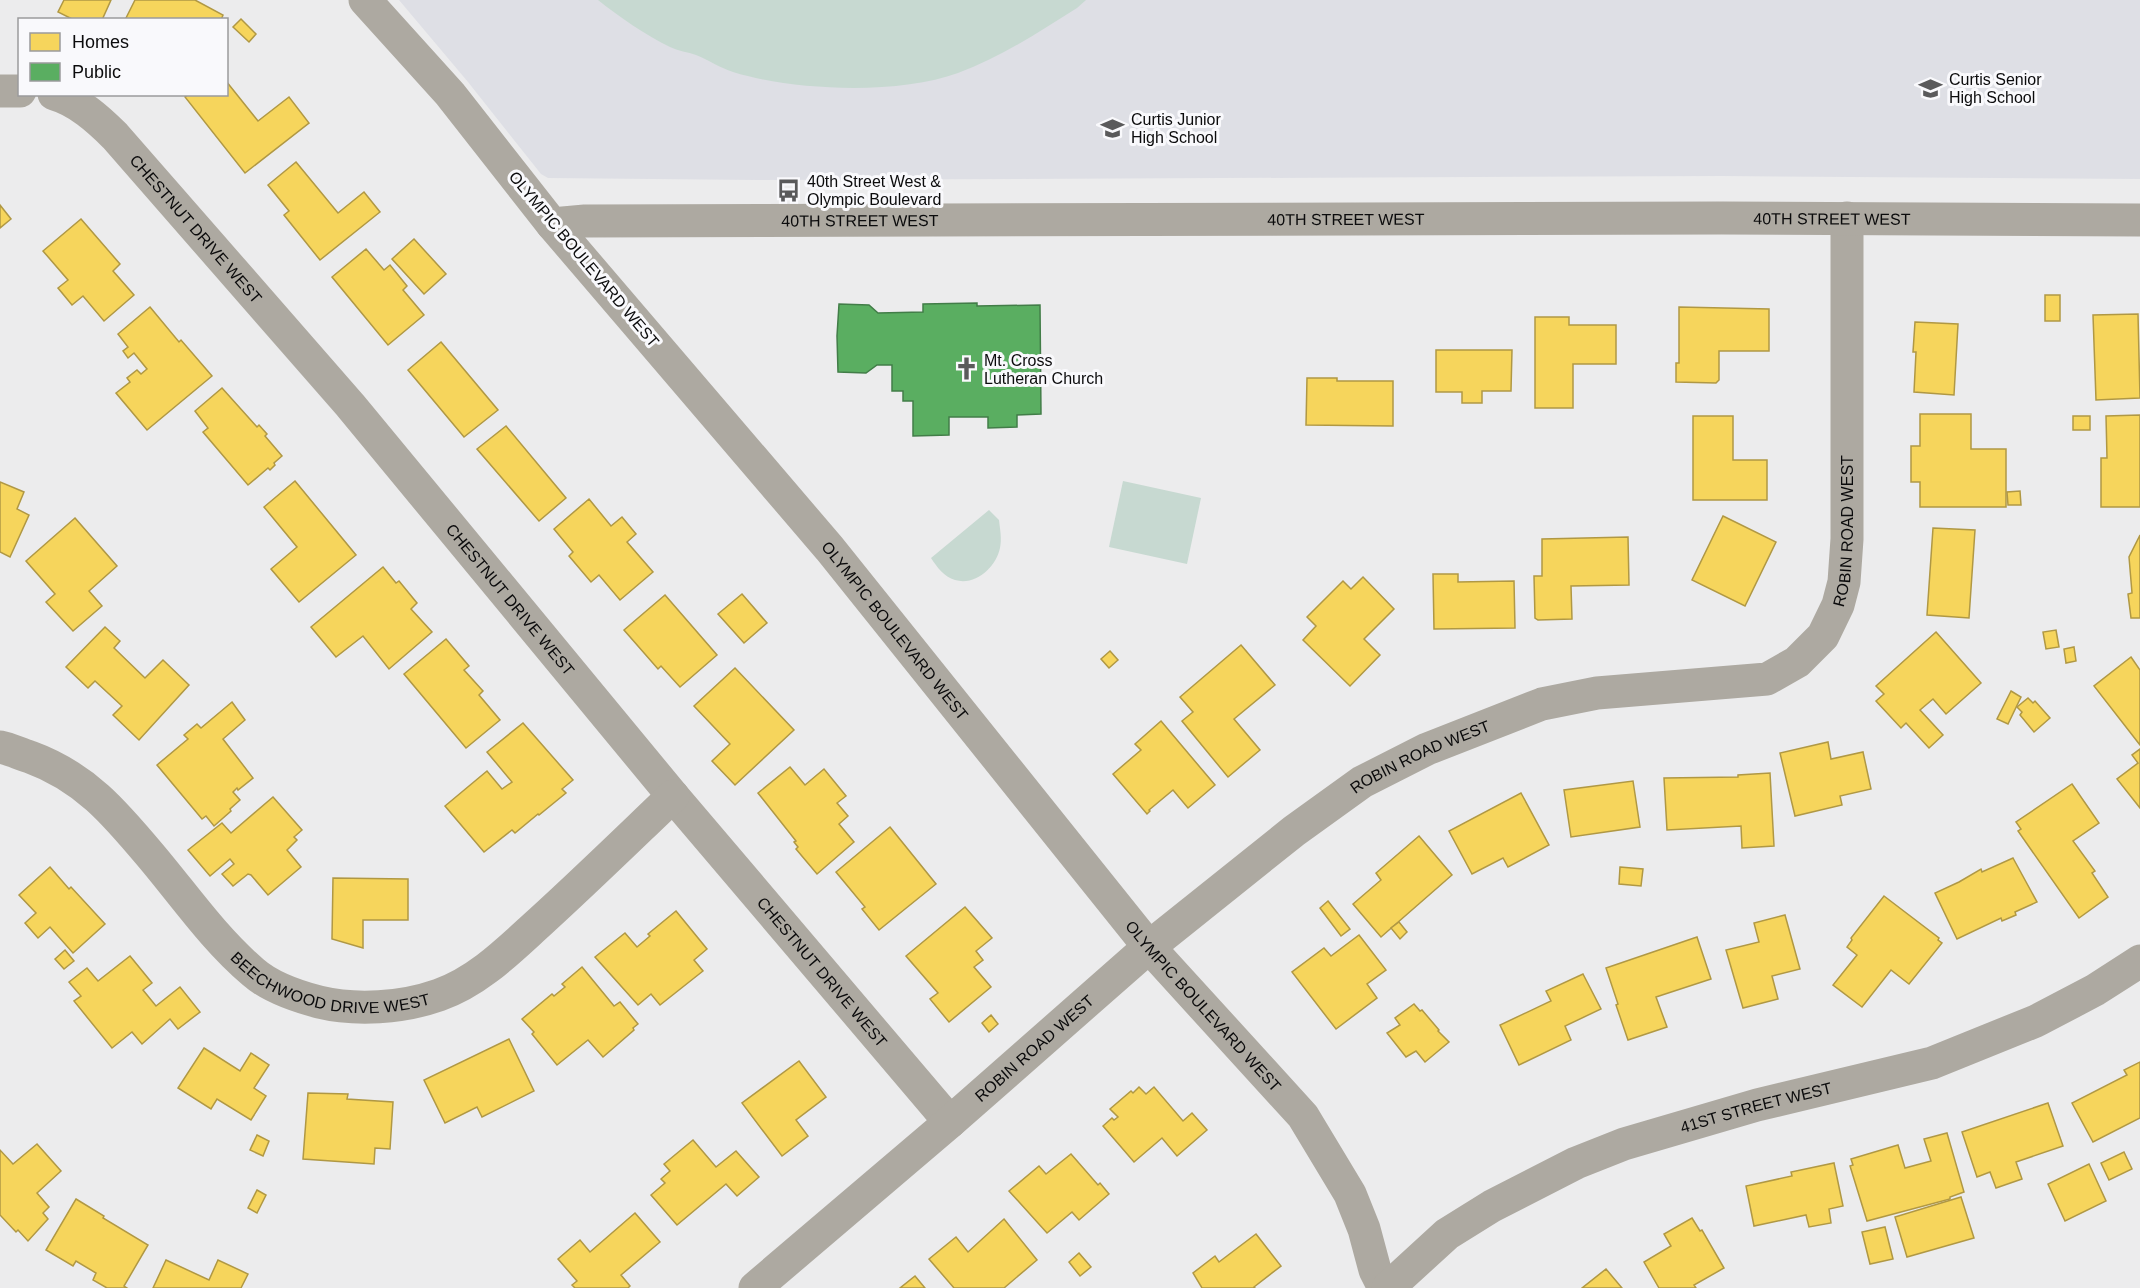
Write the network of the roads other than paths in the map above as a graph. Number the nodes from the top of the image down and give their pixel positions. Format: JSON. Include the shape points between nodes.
{"nodes":[{"id":1,"x":365,"y":0,"type":"edge"},
{"id":2,"x":0,"y":90,"type":"edge"},
{"id":3,"x":18,"y":91,"type":"edge"},
{"id":4,"x":61,"y":96,"type":"edge"},
{"id":5,"x":1847,"y":218,"type":"junction"},
{"id":6,"x":2140,"y":220,"type":"edge"},
{"id":7,"x":552,"y":224,"type":"junction"},
{"id":8,"x":0,"y":747,"type":"edge"},
{"id":9,"x":673,"y":795,"type":"junction"},
{"id":10,"x":1149,"y":947,"type":"junction"},
{"id":11,"x":2140,"y":961,"type":"edge"},
{"id":12,"x":950,"y":1122,"type":"junction"},
{"id":13,"x":755,"y":1288,"type":"edge"},
{"id":14,"x":1386,"y":1288,"type":"edge"}],
"edges":[{"from":1,"to":7,"type":"street","name":"OLYMPIC BOULEVARD WEST","via":[[450,94]]},
{"from":2,"to":3,"type":"street"},
{"from":4,"to":9,"type":"street","name":"CHESTNUT DRIVE WEST","via":[[97,117],[115,136],[351,405]]},
{"from":5,"to":6,"type":"street","name":"40TH STREET WEST"},
{"from":5,"to":7,"type":"street","name":"40TH STREET WEST"},
{"from":5,"to":10,"type":"street","name":"ROBIN ROAD WEST","via":[[1847,539],[1844,582],[1823,636],[1797,662],[1767,679],[1597,693],[1542,704],[1427,749],[1352,789]]},
{"from":7,"to":10,"type":"street","name":"OLYMPIC BOULEVARD WEST","via":[[830,549]]},
{"from":8,"to":9,"type":"street","name":"BEECHWOOD DRIVE WEST","via":[[71,776],[94,793],[253,972],[270,984],[337,1006],[410,1004],[441,995],[468,981],[494,964]]},
{"from":9,"to":12,"type":"street","name":"CHESTNUT DRIVE WEST"},
{"from":10,"to":12,"type":"street","name":"ROBIN ROAD WEST"},
{"from":10,"to":14,"type":"street","name":"OLYMPIC BOULEVARD WEST","via":[[1303,1116],[1350,1194],[1375,1270]]},
{"from":11,"to":14,"type":"street","name":"41ST STREET WEST","via":[[2036,1021],[1932,1063],[1757,1105],[1624,1144],[1576,1163],[1492,1206],[1448,1234]]},
{"from":12,"to":13,"type":"street","name":"ROBIN ROAD WEST"}]}
